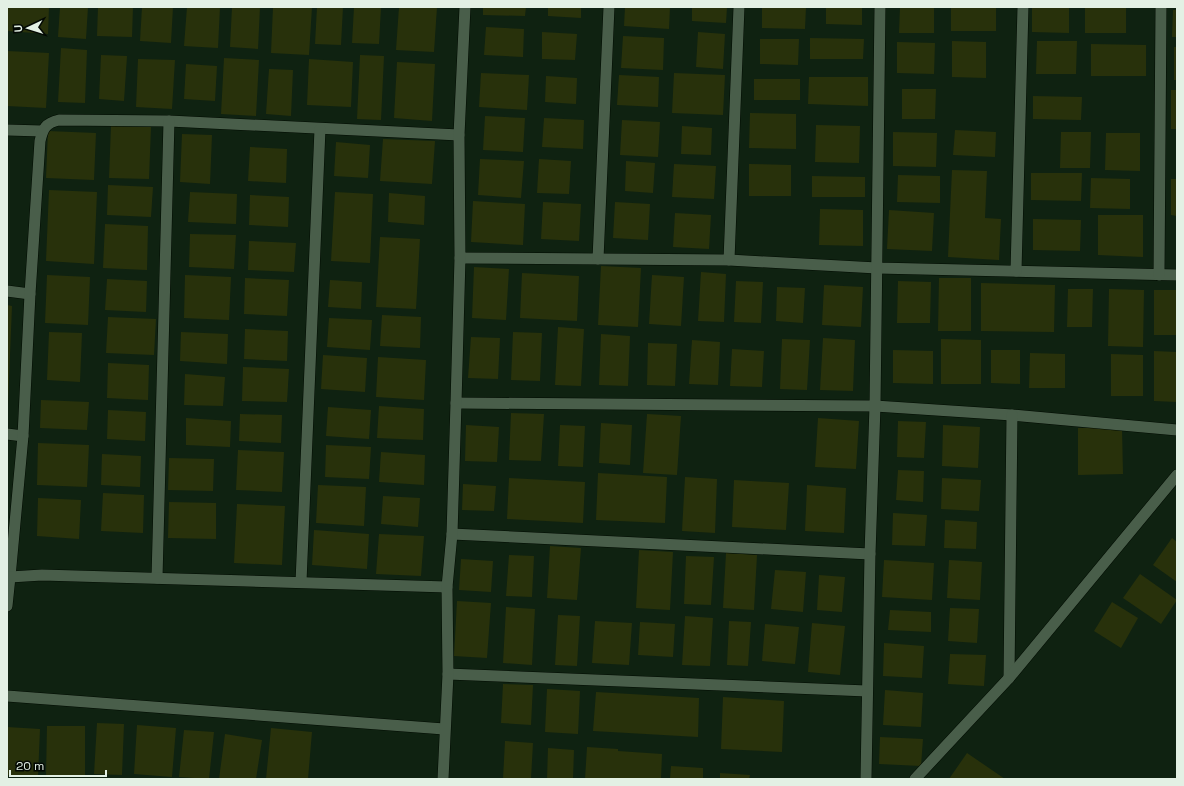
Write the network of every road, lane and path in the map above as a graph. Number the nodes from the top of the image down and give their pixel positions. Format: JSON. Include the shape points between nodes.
{"nodes":[{"id":1,"x":464,"y":7,"type":"edge"},
{"id":2,"x":609,"y":7,"type":"edge"},
{"id":3,"x":739,"y":7,"type":"edge"},
{"id":4,"x":880,"y":7,"type":"edge"},
{"id":5,"x":1023,"y":7,"type":"edge"},
{"id":6,"x":1161,"y":7,"type":"edge"},
{"id":7,"x":169,"y":121,"type":"junction"},
{"id":8,"x":320,"y":129,"type":"junction"},
{"id":9,"x":7,"y":130,"type":"edge"},
{"id":10,"x":42,"y":131,"type":"junction"},
{"id":11,"x":460,"y":135,"type":"junction"},
{"id":12,"x":460,"y":258,"type":"junction"},
{"id":13,"x":598,"y":259,"type":"junction"},
{"id":14,"x":729,"y":260,"type":"junction"},
{"id":15,"x":877,"y":268,"type":"junction"},
{"id":16,"x":1016,"y":271,"type":"junction"},
{"id":17,"x":1159,"y":275,"type":"junction"},
{"id":18,"x":1177,"y":275,"type":"edge"},
{"id":19,"x":7,"y":292,"type":"edge"},
{"id":20,"x":30,"y":294,"type":"junction"},
{"id":21,"x":456,"y":403,"type":"junction"},
{"id":22,"x":875,"y":406,"type":"junction"},
{"id":23,"x":1012,"y":415,"type":"junction"},
{"id":24,"x":1177,"y":430,"type":"edge"},
{"id":25,"x":7,"y":434,"type":"edge"},
{"id":26,"x":23,"y":436,"type":"junction"},
{"id":27,"x":1177,"y":475,"type":"edge"},
{"id":28,"x":452,"y":534,"type":"junction"},
{"id":29,"x":870,"y":554,"type":"junction"},
{"id":30,"x":8,"y":577,"type":"edge"},
{"id":31,"x":157,"y":578,"type":"junction"},
{"id":32,"x":301,"y":582,"type":"junction"},
{"id":33,"x":447,"y":587,"type":"junction"},
{"id":34,"x":7,"y":606,"type":"edge"},
{"id":35,"x":448,"y":674,"type":"junction"},
{"id":36,"x":1009,"y":678,"type":"junction"},
{"id":37,"x":867,"y":691,"type":"junction"},
{"id":38,"x":7,"y":696,"type":"edge"},
{"id":39,"x":444,"y":729,"type":"junction"},
{"id":40,"x":443,"y":779,"type":"edge"},
{"id":41,"x":866,"y":779,"type":"edge"},
{"id":42,"x":916,"y":779,"type":"edge"}],
"edges":[{"from":1,"to":11,"type":"street"},
{"from":2,"to":13,"type":"street"},
{"from":3,"to":14,"type":"street"},
{"from":4,"to":15,"type":"street"},
{"from":5,"to":16,"type":"street"},
{"from":6,"to":17,"type":"street"},
{"from":7,"to":8,"type":"street"},
{"from":7,"to":10,"type":"street","via":[[59,120],[51,122]]},
{"from":7,"to":31,"type":"street"},
{"from":8,"to":11,"type":"street"},
{"from":8,"to":32,"type":"street"},
{"from":9,"to":10,"type":"street"},
{"from":10,"to":20,"type":"street"},
{"from":11,"to":12,"type":"street"},
{"from":12,"to":13,"type":"street"},
{"from":12,"to":21,"type":"street"},
{"from":13,"to":14,"type":"street"},
{"from":14,"to":15,"type":"street"},
{"from":15,"to":16,"type":"street"},
{"from":15,"to":22,"type":"street"},
{"from":16,"to":17,"type":"street"},
{"from":17,"to":18,"type":"street"},
{"from":19,"to":20,"type":"street"},
{"from":20,"to":26,"type":"street"},
{"from":21,"to":22,"type":"street"},
{"from":21,"to":28,"type":"street"},
{"from":22,"to":23,"type":"street"},
{"from":22,"to":29,"type":"street"},
{"from":23,"to":24,"type":"street"},
{"from":23,"to":36,"type":"street"},
{"from":25,"to":26,"type":"street"},
{"from":26,"to":30,"type":"street"},
{"from":27,"to":36,"type":"street"},
{"from":28,"to":29,"type":"street"},
{"from":28,"to":33,"type":"street"},
{"from":29,"to":37,"type":"street"},
{"from":30,"to":31,"type":"street","via":[[42,575]]},
{"from":30,"to":34,"type":"street"},
{"from":31,"to":32,"type":"street"},
{"from":32,"to":33,"type":"street"},
{"from":33,"to":35,"type":"street"},
{"from":35,"to":37,"type":"street"},
{"from":35,"to":39,"type":"street"},
{"from":36,"to":42,"type":"street"},
{"from":37,"to":41,"type":"street"},
{"from":38,"to":39,"type":"street"},
{"from":39,"to":40,"type":"street"}]}
